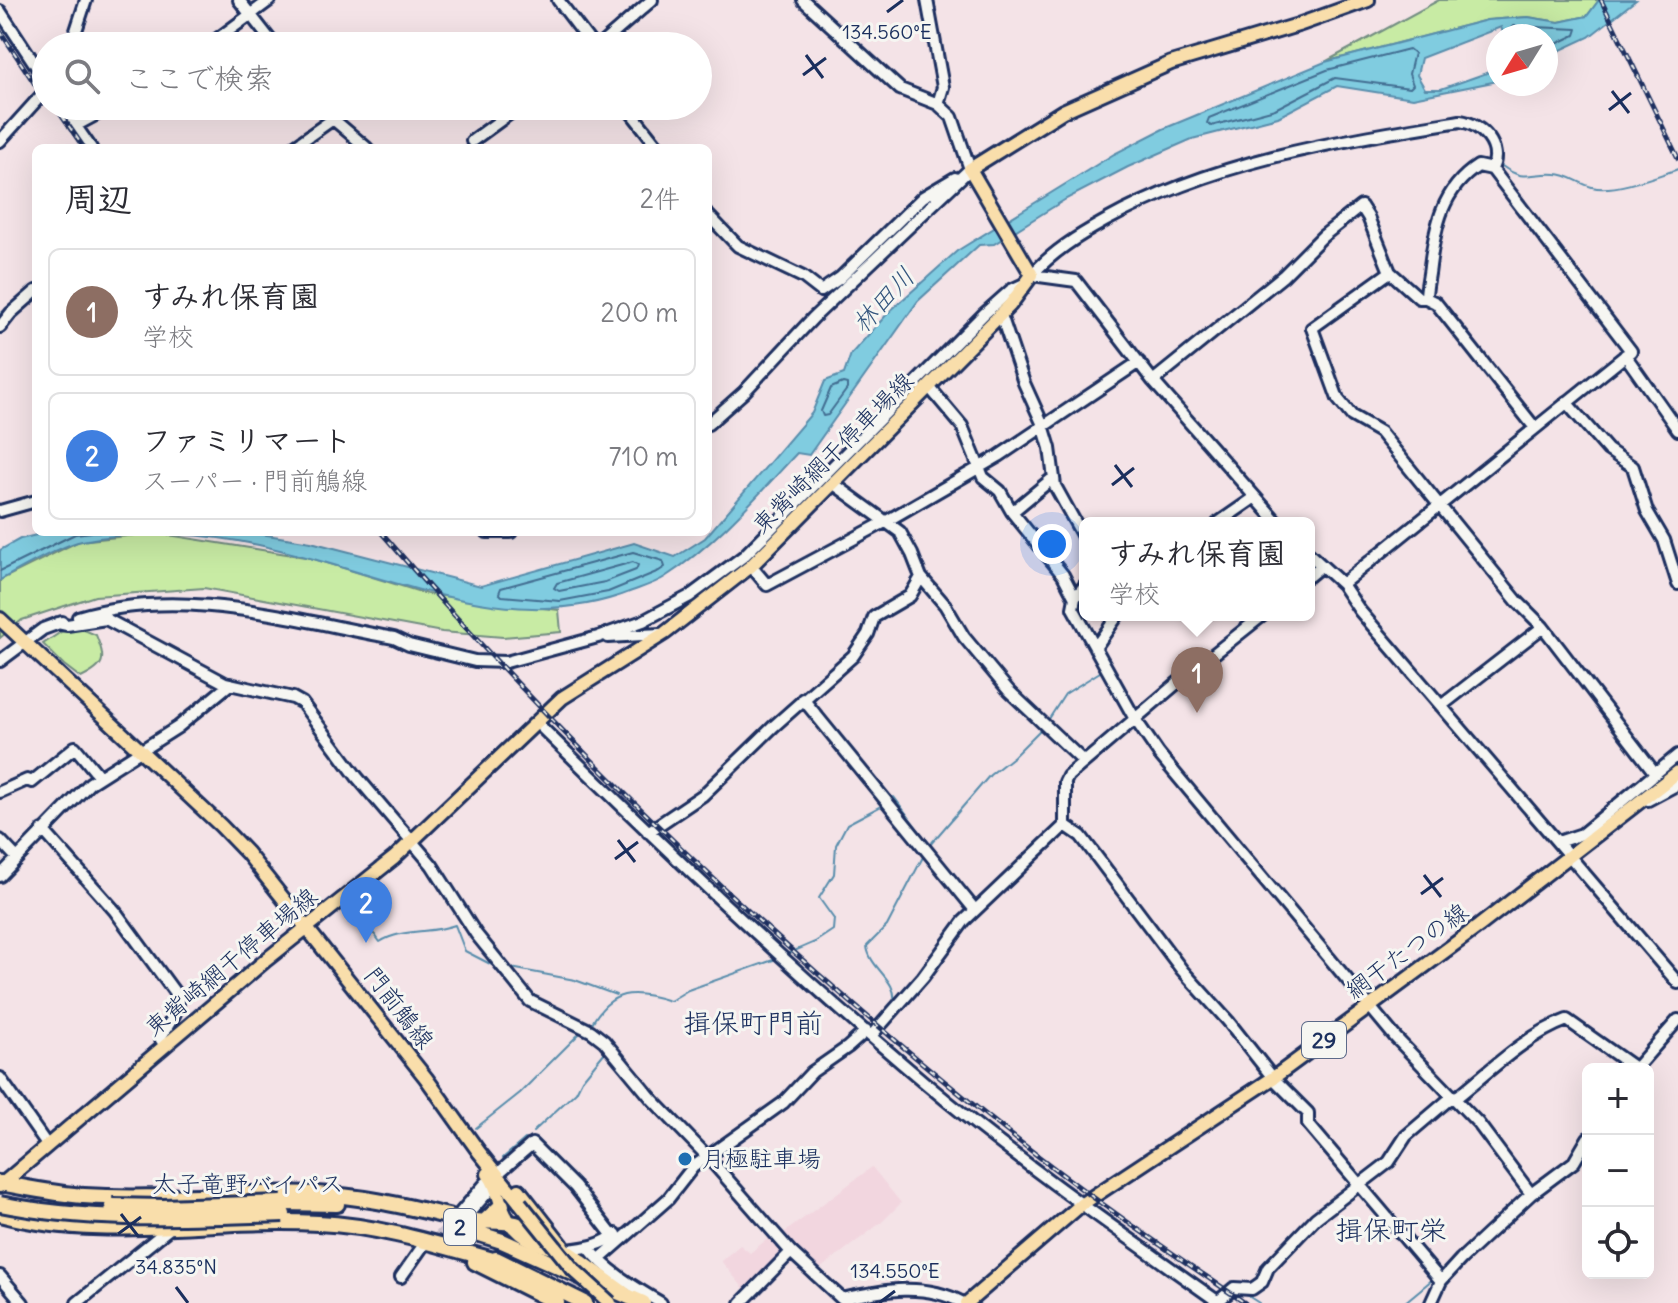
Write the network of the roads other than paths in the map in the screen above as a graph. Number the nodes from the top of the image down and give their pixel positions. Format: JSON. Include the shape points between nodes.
{"nodes":[{"id":1,"x":86,"y":0,"type":"edge"},
{"id":2,"x":239,"y":0,"type":"edge"},
{"id":3,"x":270,"y":0,"type":"edge"},
{"id":4,"x":558,"y":0,"type":"edge"},
{"id":5,"x":652,"y":0,"type":"edge"},
{"id":6,"x":803,"y":0,"type":"edge"},
{"id":7,"x":927,"y":0,"type":"edge"},
{"id":8,"x":1368,"y":0,"type":"edge"},
{"id":9,"x":0,"y":11,"type":"edge"},
{"id":10,"x":251,"y":16,"type":"junction"},
{"id":11,"x":76,"y":32,"type":"edge"},
{"id":12,"x":228,"y":32,"type":"edge"},
{"id":13,"x":264,"y":32,"type":"edge"},
{"id":14,"x":584,"y":32,"type":"edge"},
{"id":15,"x":613,"y":32,"type":"edge"},
{"id":16,"x":32,"y":60,"type":"edge"},
{"id":17,"x":938,"y":104,"type":"junction"},
{"id":18,"x":32,"y":106,"type":"edge"},
{"id":19,"x":71,"y":120,"type":"edge"},
{"id":20,"x":86,"y":120,"type":"edge"},
{"id":21,"x":332,"y":120,"type":"edge"},
{"id":22,"x":334,"y":120,"type":"edge"},
{"id":23,"x":501,"y":120,"type":"edge"},
{"id":24,"x":637,"y":120,"type":"edge"},
{"id":25,"x":75,"y":126,"type":"junction"},
{"id":26,"x":472,"y":141,"type":"dead end"},
{"id":27,"x":1,"y":143,"type":"edge"},
{"id":28,"x":88,"y":144,"type":"edge"},
{"id":29,"x":298,"y":144,"type":"edge"},
{"id":30,"x":362,"y":144,"type":"edge"},
{"id":31,"x":656,"y":144,"type":"edge"},
{"id":32,"x":970,"y":169,"type":"junction"},
{"id":33,"x":1492,"y":169,"type":"junction"},
{"id":34,"x":712,"y":219,"type":"edge"},
{"id":35,"x":1390,"y":272,"type":"junction"},
{"id":36,"x":1029,"y":279,"type":"junction"},
{"id":37,"x":32,"y":295,"type":"edge"},
{"id":38,"x":1426,"y":298,"type":"junction"},
{"id":39,"x":1001,"y":315,"type":"junction"},
{"id":40,"x":1,"y":325,"type":"edge"},
{"id":41,"x":1625,"y":355,"type":"junction"},
{"id":42,"x":1139,"y":362,"type":"junction"},
{"id":43,"x":1153,"y":381,"type":"junction"},
{"id":44,"x":930,"y":388,"type":"junction"},
{"id":45,"x":1566,"y":402,"type":"junction"},
{"id":46,"x":712,"y":420,"type":"edge"},
{"id":47,"x":1043,"y":425,"type":"junction"},
{"id":48,"x":1535,"y":428,"type":"junction"},
{"id":49,"x":1678,"y":430,"type":"edge"},
{"id":50,"x":978,"y":467,"type":"junction"},
{"id":51,"x":1053,"y":478,"type":"junction"},
{"id":52,"x":834,"y":484,"type":"junction"},
{"id":53,"x":1254,"y":498,"type":"junction"},
{"id":54,"x":32,"y":502,"type":"edge"},
{"id":55,"x":1441,"y":504,"type":"junction"},
{"id":56,"x":0,"y":511,"type":"edge"},
{"id":57,"x":1012,"y":512,"type":"junction"},
{"id":58,"x":1227,"y":517,"type":"edge"},
{"id":59,"x":1272,"y":517,"type":"edge"},
{"id":60,"x":885,"y":522,"type":"junction"},
{"id":61,"x":1079,"y":528,"type":"edge"},
{"id":62,"x":1315,"y":560,"type":"edge"},
{"id":63,"x":751,"y":566,"type":"junction"},
{"id":64,"x":1321,"y":566,"type":"junction"},
{"id":65,"x":1315,"y":571,"type":"edge"},
{"id":66,"x":921,"y":577,"type":"junction"},
{"id":67,"x":1342,"y":584,"type":"junction"},
{"id":68,"x":1678,"y":584,"type":"edge"},
{"id":69,"x":1079,"y":593,"type":"edge"},
{"id":70,"x":1075,"y":598,"type":"junction"},
{"id":71,"x":0,"y":619,"type":"edge"},
{"id":72,"x":1079,"y":619,"type":"edge"},
{"id":73,"x":1080,"y":621,"type":"edge"},
{"id":74,"x":1114,"y":621,"type":"edge"},
{"id":75,"x":1256,"y":621,"type":"edge"},
{"id":76,"x":58,"y":623,"type":"junction"},
{"id":77,"x":1543,"y":627,"type":"junction"},
{"id":78,"x":665,"y":633,"type":"junction"},
{"id":79,"x":598,"y":637,"type":"junction"},
{"id":80,"x":23,"y":641,"type":"junction"},
{"id":81,"x":1095,"y":648,"type":"junction"},
{"id":82,"x":0,"y":661,"type":"edge"},
{"id":83,"x":230,"y":684,"type":"junction"},
{"id":84,"x":803,"y":699,"type":"junction"},
{"id":85,"x":1441,"y":706,"type":"junction"},
{"id":86,"x":1135,"y":719,"type":"junction"},
{"id":87,"x":537,"y":723,"type":"junction"},
{"id":88,"x":142,"y":751,"type":"junction"},
{"id":89,"x":1678,"y":755,"type":"edge"},
{"id":90,"x":1083,"y":761,"type":"junction"},
{"id":91,"x":1678,"y":772,"type":"edge"},
{"id":92,"x":1655,"y":773,"type":"junction"},
{"id":93,"x":99,"y":776,"type":"junction"},
{"id":94,"x":1678,"y":784,"type":"edge"},
{"id":95,"x":0,"y":792,"type":"edge"},
{"id":96,"x":1627,"y":813,"type":"junction"},
{"id":97,"x":1065,"y":825,"type":"junction"},
{"id":98,"x":43,"y":830,"type":"junction"},
{"id":99,"x":648,"y":832,"type":"junction"},
{"id":100,"x":0,"y":840,"type":"edge"},
{"id":101,"x":413,"y":842,"type":"junction"},
{"id":102,"x":1558,"y":842,"type":"junction"},
{"id":103,"x":1569,"y":856,"type":"junction"},
{"id":104,"x":16,"y":857,"type":"junction"},
{"id":105,"x":0,"y":876,"type":"edge"},
{"id":106,"x":975,"y":910,"type":"junction"},
{"id":107,"x":307,"y":927,"type":"junction"},
{"id":108,"x":1678,"y":983,"type":"edge"},
{"id":109,"x":1369,"y":1006,"type":"junction"},
{"id":110,"x":1678,"y":1020,"type":"edge"},
{"id":111,"x":868,"y":1033,"type":"junction"},
{"id":112,"x":165,"y":1046,"type":"junction"},
{"id":113,"x":1627,"y":1063,"type":"edge"},
{"id":114,"x":1640,"y":1063,"type":"edge"},
{"id":115,"x":0,"y":1078,"type":"edge"},
{"id":116,"x":426,"y":1078,"type":"junction"},
{"id":117,"x":1273,"y":1078,"type":"junction"},
{"id":118,"x":1453,"y":1096,"type":"junction"},
{"id":119,"x":443,"y":1099,"type":"junction"},
{"id":120,"x":47,"y":1145,"type":"junction"},
{"id":121,"x":1582,"y":1148,"type":"edge"},
{"id":122,"x":707,"y":1156,"type":"junction"},
{"id":123,"x":502,"y":1166,"type":"junction"},
{"id":124,"x":491,"y":1184,"type":"junction"},
{"id":125,"x":1357,"y":1184,"type":"junction"},
{"id":126,"x":1,"y":1186,"type":"edge"},
{"id":127,"x":1531,"y":1194,"type":"junction"},
{"id":128,"x":204,"y":1195,"type":"junction"},
{"id":129,"x":110,"y":1197,"type":"junction"},
{"id":130,"x":0,"y":1204,"type":"edge"},
{"id":131,"x":1082,"y":1204,"type":"junction"},
{"id":132,"x":502,"y":1205,"type":"junction"},
{"id":133,"x":279,"y":1208,"type":"junction"},
{"id":134,"x":463,"y":1210,"type":"tunnel mouth"},
{"id":135,"x":0,"y":1214,"type":"edge"},
{"id":136,"x":487,"y":1219,"type":"junction"},
{"id":137,"x":643,"y":1221,"type":"junction"},
{"id":138,"x":509,"y":1222,"type":"junction"},
{"id":139,"x":134,"y":1226,"type":"junction"},
{"id":140,"x":175,"y":1226,"type":"junction"},
{"id":141,"x":613,"y":1236,"type":"junction"},
{"id":142,"x":432,"y":1244,"type":"junction"},
{"id":143,"x":589,"y":1248,"type":"junction"},
{"id":144,"x":567,"y":1250,"type":"junction"},
{"id":145,"x":791,"y":1252,"type":"junction"},
{"id":146,"x":602,"y":1257,"type":"tunnel mouth"},
{"id":147,"x":504,"y":1263,"type":"junction"},
{"id":148,"x":586,"y":1266,"type":"junction"},
{"id":149,"x":0,"y":1276,"type":"edge"},
{"id":150,"x":1441,"y":1281,"type":"junction"},
{"id":151,"x":626,"y":1299,"type":"edge"},
{"id":152,"x":576,"y":1301,"type":"edge"},
{"id":153,"x":843,"y":1301,"type":"edge"},
{"id":154,"x":743,"y":1302,"type":"edge"},
{"id":155,"x":23,"y":1303,"type":"edge"},
{"id":156,"x":77,"y":1303,"type":"edge"},
{"id":157,"x":557,"y":1303,"type":"edge"},
{"id":158,"x":610,"y":1303,"type":"edge"},
{"id":159,"x":643,"y":1303,"type":"edge"},
{"id":160,"x":661,"y":1303,"type":"edge"},
{"id":161,"x":965,"y":1303,"type":"edge"},
{"id":162,"x":1218,"y":1303,"type":"edge"},
{"id":163,"x":1431,"y":1303,"type":"edge"}],
"edges":[{"from":1,"to":11,"type":"street"},
{"from":2,"to":10,"type":"street"},
{"from":3,"to":10,"type":"street"},
{"from":4,"to":14,"type":"street"},
{"from":5,"to":15,"type":"street"},
{"from":6,"to":17,"type":"street","via":[[900,89]]},
{"from":7,"to":17,"type":"street","via":[[943,87]]},
{"from":8,"to":32,"type":"main road","via":[[1171,63],[1063,111]]},
{"from":9,"to":16,"type":"street"},
{"from":10,"to":12,"type":"street"},
{"from":10,"to":13,"type":"street"},
{"from":17,"to":32,"type":"street","via":[[952,117]]},
{"from":18,"to":27,"type":"street"},
{"from":19,"to":25,"type":"street"},
{"from":20,"to":25,"type":"street"},
{"from":21,"to":29,"type":"street"},
{"from":22,"to":30,"type":"street"},
{"from":23,"to":26,"type":"street"},
{"from":24,"to":31,"type":"street"},
{"from":25,"to":28,"type":"street"},
{"from":32,"to":34,"type":"street","via":[[923,197],[821,291],[738,246]]},
{"from":32,"to":36,"type":"main road"},
{"from":32,"to":46,"type":"street"},
{"from":33,"to":36,"type":"street","via":[[1496,162],[1485,133],[1460,121],[1289,151],[1129,208],[1072,239]]},
{"from":33,"to":38,"type":"street","via":[[1478,166],[1467,173],[1439,213]]},
{"from":33,"to":41,"type":"street","via":[[1631,351]]},
{"from":35,"to":38,"type":"street","via":[[1419,298]]},
{"from":35,"to":43,"type":"street","via":[[1361,206]]},
{"from":35,"to":55,"type":"street","via":[[1312,328],[1338,399],[1352,416],[1380,432]]},
{"from":36,"to":39,"type":"main road","name":"東觜崎網干停車場線"},
{"from":36,"to":42,"type":"street","via":[[1076,281]]},
{"from":36,"to":79,"type":"street","via":[[984,314],[744,556],[690,596]]},
{"from":37,"to":40,"type":"street"},
{"from":38,"to":48,"type":"street","via":[[1436,303]]},
{"from":39,"to":44,"type":"main road","name":"東觜崎網干停車場線"},
{"from":39,"to":47,"type":"street"},
{"from":41,"to":45,"type":"street"},
{"from":41,"to":49,"type":"street"},
{"from":42,"to":43,"type":"street"},
{"from":42,"to":47,"type":"street"},
{"from":43,"to":53,"type":"street"},
{"from":44,"to":50,"type":"street","via":[[962,426]]},
{"from":44,"to":52,"type":"main road","name":"東觜崎網干停車場線"},
{"from":45,"to":48,"type":"street"},
{"from":45,"to":68,"type":"street","via":[[1608,450],[1633,467]]},
{"from":47,"to":50,"type":"street"},
{"from":47,"to":51,"type":"street"},
{"from":48,"to":55,"type":"street"},
{"from":50,"to":57,"type":"street"},
{"from":50,"to":60,"type":"street"},
{"from":51,"to":57,"type":"street"},
{"from":51,"to":61,"type":"street"},
{"from":52,"to":60,"type":"street"},
{"from":52,"to":63,"type":"main road","name":"東觜崎網干停車場線"},
{"from":53,"to":58,"type":"street"},
{"from":53,"to":59,"type":"street"},
{"from":54,"to":56,"type":"street"},
{"from":55,"to":67,"type":"street"},
{"from":55,"to":77,"type":"street"},
{"from":57,"to":70,"type":"street"},
{"from":60,"to":63,"type":"street","via":[[767,585]]},
{"from":60,"to":66,"type":"street","via":[[900,532]]},
{"from":62,"to":64,"type":"street"},
{"from":63,"to":78,"type":"main road","name":"東觜崎網干停車場線"},
{"from":64,"to":65,"type":"street"},
{"from":64,"to":67,"type":"street"},
{"from":66,"to":84,"type":"street","via":[[910,596],[874,617],[853,656]]},
{"from":66,"to":90,"type":"street","via":[[1009,691]]},
{"from":67,"to":85,"type":"street"},
{"from":69,"to":70,"type":"street"},
{"from":70,"to":72,"type":"street"},
{"from":71,"to":80,"type":"main road","name":"門前鵤線"},
{"from":73,"to":81,"type":"street"},
{"from":74,"to":81,"type":"street"},
{"from":75,"to":86,"type":"street"},
{"from":76,"to":79,"type":"street","via":[[118,607],[205,604],[394,638],[475,661],[506,662]]},
{"from":76,"to":80,"type":"street"},
{"from":76,"to":83,"type":"street","via":[[106,619]]},
{"from":77,"to":85,"type":"street"},
{"from":77,"to":92,"type":"street"},
{"from":78,"to":79,"type":"street"},
{"from":78,"to":87,"type":"main road","name":"東觜崎網干停車場線","via":[[562,698]]},
{"from":80,"to":82,"type":"street"},
{"from":80,"to":88,"type":"main road","name":"門前鵤線"},
{"from":81,"to":86,"type":"street"},
{"from":83,"to":88,"type":"street"},
{"from":83,"to":101,"type":"street","via":[[302,703]]},
{"from":84,"to":99,"type":"street","via":[[703,795]]},
{"from":84,"to":106,"type":"street"},
{"from":85,"to":102,"type":"street"},
{"from":86,"to":90,"type":"street"},
{"from":86,"to":109,"type":"street"},
{"from":87,"to":99,"type":"street"},
{"from":87,"to":101,"type":"main road","name":"東觜崎網干停車場線"},
{"from":88,"to":93,"type":"street"},
{"from":88,"to":107,"type":"main road","name":"門前鵤線","via":[[221,826]]},
{"from":89,"to":92,"type":"street"},
{"from":90,"to":97,"type":"street","via":[[1065,782]]},
{"from":91,"to":96,"type":"main road","name":"網干たつの線","number":"29"},
{"from":92,"to":102,"type":"street","via":[[1582,834]]},
{"from":93,"to":95,"type":"street","via":[[75,747],[32,782]]},
{"from":93,"to":98,"type":"street"},
{"from":94,"to":96,"type":"street"},
{"from":96,"to":103,"type":"main road","name":"網干たつの線","number":"29"},
{"from":97,"to":106,"type":"street"},
{"from":97,"to":117,"type":"street","via":[[1081,836],[1182,970]]},
{"from":98,"to":104,"type":"street"},
{"from":98,"to":112,"type":"street","via":[[115,911],[178,997],[177,1010],[160,1038]]},
{"from":99,"to":111,"type":"street"},
{"from":100,"to":104,"type":"street"},
{"from":101,"to":107,"type":"main road","name":"東觜崎網干停車場線"},
{"from":101,"to":122,"type":"street","via":[[530,1001],[604,1041]]},
{"from":102,"to":103,"type":"street"},
{"from":103,"to":108,"type":"street"},
{"from":103,"to":109,"type":"main road","name":"網干たつの線","number":"29"},
{"from":104,"to":105,"type":"street"},
{"from":106,"to":111,"type":"street","via":[[923,977]]},
{"from":107,"to":112,"type":"main road","name":"東觜崎網干停車場線"},
{"from":107,"to":116,"type":"main road","name":"門前鵤線"},
{"from":109,"to":117,"type":"main road","name":"網干たつの線","number":"29"},
{"from":109,"to":118,"type":"street"},
{"from":110,"to":114,"type":"street"},
{"from":111,"to":122,"type":"street","via":[[812,1072],[773,1111]]},
{"from":111,"to":131,"type":"street"},
{"from":112,"to":120,"type":"main road","name":"東觜崎網干停車場線"},
{"from":113,"to":118,"type":"street","via":[[1567,1020],[1529,1040]]},
{"from":115,"to":120,"type":"street"},
{"from":116,"to":119,"type":"main road","name":"門前鵤線"},
{"from":116,"to":124,"type":"main road","via":[[448,1122]]},
{"from":117,"to":125,"type":"street","via":[[1308,1113],[1308,1124]]},
{"from":117,"to":131,"type":"main road","name":"網干たつの線","number":"29"},
{"from":118,"to":125,"type":"street","via":[[1406,1136],[1389,1162]]},
{"from":118,"to":127,"type":"street"},
{"from":119,"to":123,"type":"main road"},
{"from":119,"to":158,"type":"main road","name":"門前鵤線","bridge":true,"via":[[573,1269]]},
{"from":120,"to":126,"type":"main road","name":"東觜崎網干停車場線"},
{"from":121,"to":127,"type":"street","via":[[1574,1162]]},
{"from":122,"to":137,"type":"street"},
{"from":122,"to":145,"type":"street"},
{"from":123,"to":141,"type":"street","via":[[532,1144]]},
{"from":123,"to":144,"type":"main road"},
{"from":124,"to":132,"type":"main road"},
{"from":124,"to":134,"type":"street","via":[[472,1210]]},
{"from":125,"to":150,"type":"street"},
{"from":125,"to":162,"type":"street","via":[[1316,1218],[1268,1268],[1262,1282],[1252,1289],[1234,1288]]},
{"from":126,"to":129,"type":"highway"},
{"from":126,"to":133,"type":"highway","name":"太子竜野バイパス","number":"2","bridge":true,"via":[[60,1202]]},
{"from":127,"to":150,"type":"street"},
{"from":128,"to":129,"type":"highway"},
{"from":128,"to":133,"type":"highway"},
{"from":128,"to":140,"type":"highway"},
{"from":129,"to":139,"type":"highway"},
{"from":130,"to":133,"type":"highway","name":"太子竜野バイパス","number":"2","bridge":true,"via":[[102,1217]]},
{"from":131,"to":161,"type":"main road","name":"網干たつの線","number":"29"},
{"from":131,"to":162,"type":"street"},
{"from":132,"to":136,"type":"highway"},
{"from":132,"to":138,"type":"main road"},
{"from":133,"to":136,"type":"highway","via":[[348,1196]]},
{"from":133,"to":140,"type":"highway"},
{"from":133,"to":142,"type":"highway","via":[[317,1222]]},
{"from":133,"to":147,"type":"highway","name":"太子竜野バイパス","number":"2","via":[[397,1224],[455,1240]]},
{"from":133,"to":151,"type":"highway","name":"太子竜野バイパス","number":"2","via":[[356,1205],[439,1221],[502,1241]]},
{"from":135,"to":139,"type":"highway","via":[[61,1225]]},
{"from":136,"to":138,"type":"highway"},
{"from":137,"to":141,"type":"street"},
{"from":137,"to":146,"type":"street"},
{"from":138,"to":144,"type":"highway"},
{"from":139,"to":140,"type":"highway"},
{"from":140,"to":156,"type":"street"},
{"from":141,"to":143,"type":"street"},
{"from":142,"to":147,"type":"highway"},
{"from":142,"to":157,"type":"highway"},
{"from":143,"to":144,"type":"street"},
{"from":143,"to":148,"type":"street"},
{"from":143,"to":160,"type":"street"},
{"from":144,"to":148,"type":"highway"},
{"from":145,"to":153,"type":"street"},
{"from":145,"to":154,"type":"street"},
{"from":147,"to":152,"type":"highway","name":"太子竜野バイパス","number":"2"},
{"from":148,"to":151,"type":"highway"},
{"from":149,"to":155,"type":"street"},
{"from":150,"to":163,"type":"street"},
{"from":151,"to":159,"type":"highway","number":"2"},
{"from":153,"to":161,"type":"street","via":[[870,1292],[915,1289],[948,1294]]}]}
